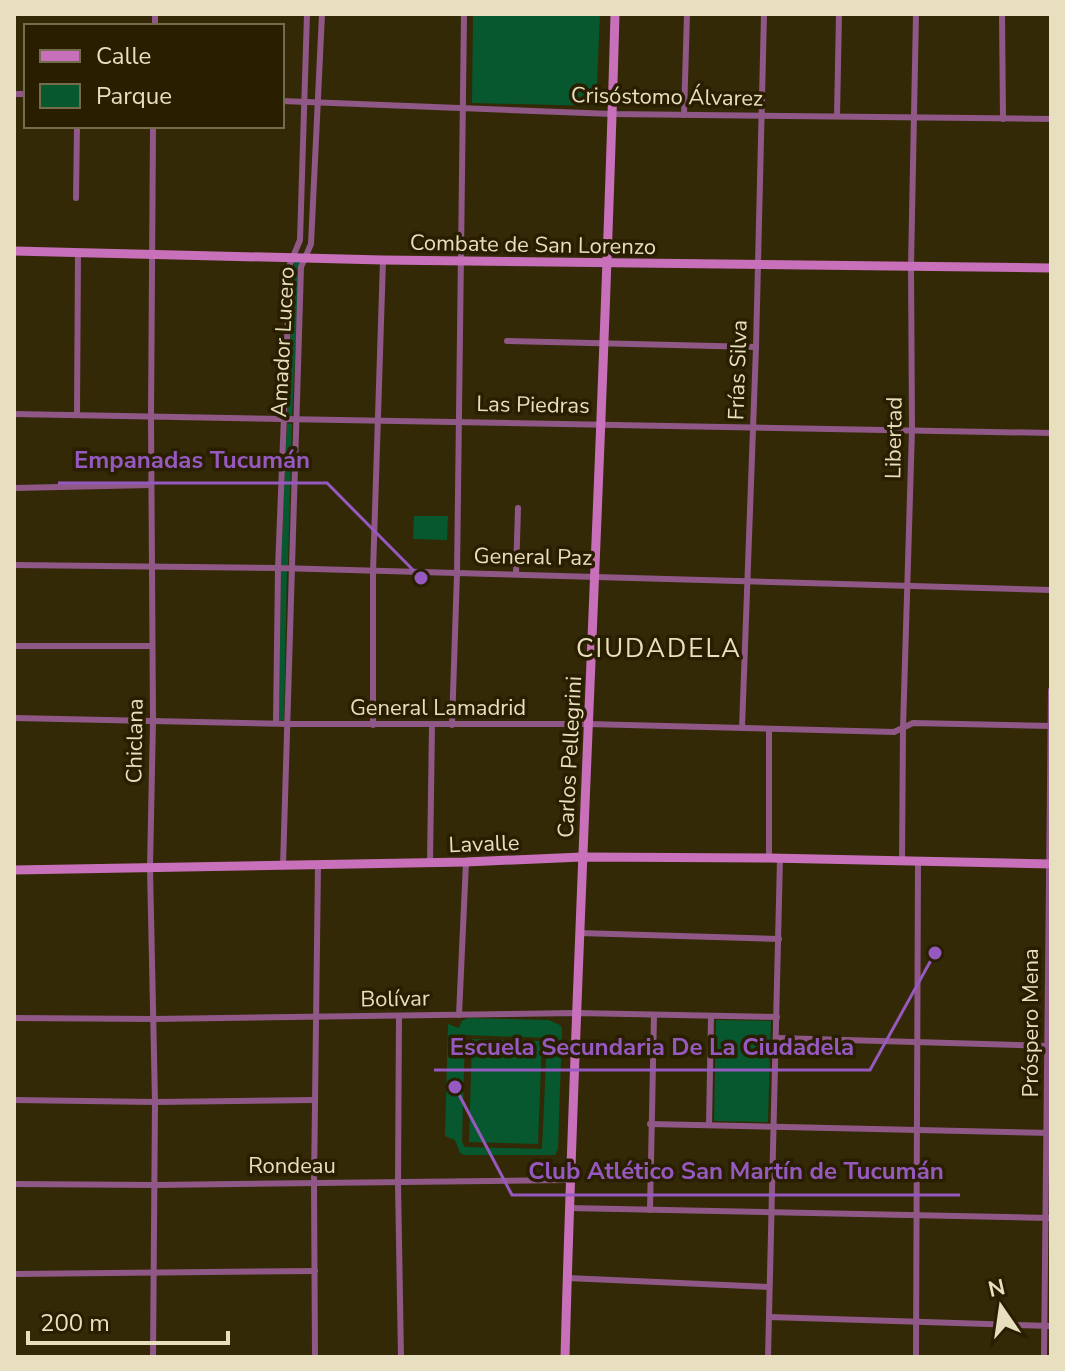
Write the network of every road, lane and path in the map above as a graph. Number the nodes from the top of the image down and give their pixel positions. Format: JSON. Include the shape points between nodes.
{"nodes":[{"id":1,"x":307,"y":14,"type":"edge"},
{"id":2,"x":322,"y":14,"type":"edge"},
{"id":3,"x":464,"y":14,"type":"edge"},
{"id":4,"x":615,"y":14,"type":"edge"},
{"id":5,"x":687,"y":14,"type":"edge"},
{"id":6,"x":764,"y":14,"type":"edge"},
{"id":7,"x":839,"y":14,"type":"edge"},
{"id":8,"x":916,"y":14,"type":"edge"},
{"id":9,"x":1002,"y":14,"type":"edge"},
{"id":10,"x":307,"y":26,"type":"junction"},
{"id":11,"x":322,"y":27,"type":"junction"},
{"id":12,"x":284,"y":101,"type":"edge"},
{"id":13,"x":306,"y":102,"type":"junction"},
{"id":14,"x":319,"y":103,"type":"junction"},
{"id":15,"x":463,"y":109,"type":"junction"},
{"id":16,"x":612,"y":114,"type":"junction"},
{"id":17,"x":684,"y":115,"type":"junction"},
{"id":18,"x":762,"y":116,"type":"junction"},
{"id":19,"x":837,"y":116,"type":"junction"},
{"id":20,"x":914,"y":117,"type":"junction"},
{"id":21,"x":1003,"y":119,"type":"junction"},
{"id":22,"x":1051,"y":119,"type":"edge"},
{"id":23,"x":77,"y":128,"type":"edge"},
{"id":24,"x":153,"y":128,"type":"edge"},
{"id":25,"x":304,"y":175,"type":"junction"},
{"id":26,"x":315,"y":176,"type":"junction"},
{"id":27,"x":76,"y":198,"type":"dead end"},
{"id":28,"x":14,"y":251,"type":"edge"},
{"id":29,"x":78,"y":252,"type":"junction"},
{"id":30,"x":154,"y":253,"type":"junction"},
{"id":31,"x":291,"y":258,"type":"junction"},
{"id":32,"x":304,"y":258,"type":"junction"},
{"id":33,"x":383,"y":260,"type":"junction"},
{"id":34,"x":462,"y":260,"type":"junction"},
{"id":35,"x":606,"y":263,"type":"junction"},
{"id":36,"x":758,"y":264,"type":"junction"},
{"id":37,"x":911,"y":266,"type":"junction"},
{"id":38,"x":1051,"y":268,"type":"edge"},
{"id":39,"x":507,"y":341,"type":"dead end"},
{"id":40,"x":605,"y":343,"type":"junction"},
{"id":41,"x":756,"y":347,"type":"junction"},
{"id":42,"x":14,"y":414,"type":"edge"},
{"id":43,"x":77,"y":414,"type":"junction"},
{"id":44,"x":151,"y":417,"type":"junction"},
{"id":45,"x":284,"y":420,"type":"junction"},
{"id":46,"x":459,"y":420,"type":"junction"},
{"id":47,"x":295,"y":421,"type":"junction"},
{"id":48,"x":378,"y":421,"type":"junction"},
{"id":49,"x":602,"y":423,"type":"junction"},
{"id":50,"x":754,"y":427,"type":"junction"},
{"id":51,"x":912,"y":429,"type":"junction"},
{"id":52,"x":1051,"y":433,"type":"edge"},
{"id":53,"x":151,"y":485,"type":"junction"},
{"id":54,"x":14,"y":488,"type":"edge"},
{"id":55,"x":518,"y":508,"type":"dead end"},
{"id":56,"x":14,"y":565,"type":"edge"},
{"id":57,"x":151,"y":565,"type":"junction"},
{"id":58,"x":278,"y":568,"type":"junction"},
{"id":59,"x":291,"y":568,"type":"junction"},
{"id":60,"x":373,"y":572,"type":"junction"},
{"id":61,"x":457,"y":573,"type":"junction"},
{"id":62,"x":516,"y":574,"type":"junction"},
{"id":63,"x":595,"y":576,"type":"junction"},
{"id":64,"x":748,"y":581,"type":"junction"},
{"id":65,"x":907,"y":587,"type":"junction"},
{"id":66,"x":1051,"y":590,"type":"edge"},
{"id":67,"x":14,"y":646,"type":"edge"},
{"id":68,"x":152,"y":646,"type":"junction"},
{"id":69,"x":1051,"y":690,"type":"edge"},
{"id":70,"x":14,"y":718,"type":"edge"},
{"id":71,"x":153,"y":720,"type":"junction"},
{"id":72,"x":276,"y":723,"type":"junction"},
{"id":73,"x":286,"y":724,"type":"junction"},
{"id":74,"x":588,"y":724,"type":"junction"},
{"id":75,"x":373,"y":725,"type":"junction"},
{"id":76,"x":432,"y":725,"type":"junction"},
{"id":77,"x":452,"y":725,"type":"junction"},
{"id":78,"x":1051,"y":726,"type":"edge"},
{"id":79,"x":742,"y":728,"type":"junction"},
{"id":80,"x":903,"y":728,"type":"junction"},
{"id":81,"x":769,"y":729,"type":"junction"},
{"id":82,"x":582,"y":857,"type":"junction"},
{"id":83,"x":769,"y":858,"type":"junction"},
{"id":84,"x":780,"y":858,"type":"junction"},
{"id":85,"x":430,"y":862,"type":"junction"},
{"id":86,"x":466,"y":862,"type":"junction"},
{"id":87,"x":902,"y":862,"type":"junction"},
{"id":88,"x":918,"y":862,"type":"junction"},
{"id":89,"x":1050,"y":864,"type":"edge"},
{"id":90,"x":318,"y":865,"type":"junction"},
{"id":91,"x":283,"y":866,"type":"junction"},
{"id":92,"x":150,"y":868,"type":"junction"},
{"id":93,"x":14,"y":870,"type":"edge"},
{"id":94,"x":579,"y":933,"type":"junction"},
{"id":95,"x":779,"y":939,"type":"junction"},
{"id":96,"x":577,"y":1013,"type":"junction"},
{"id":97,"x":459,"y":1015,"type":"junction"},
{"id":98,"x":654,"y":1015,"type":"junction"},
{"id":99,"x":399,"y":1016,"type":"junction"},
{"id":100,"x":711,"y":1016,"type":"junction"},
{"id":101,"x":317,"y":1017,"type":"junction"},
{"id":102,"x":777,"y":1017,"type":"junction"},
{"id":103,"x":14,"y":1018,"type":"edge"},
{"id":104,"x":154,"y":1019,"type":"junction"},
{"id":105,"x":777,"y":1038,"type":"junction"},
{"id":106,"x":917,"y":1042,"type":"junction"},
{"id":107,"x":1050,"y":1046,"type":"edge"},
{"id":108,"x":14,"y":1100,"type":"edge"},
{"id":109,"x":314,"y":1100,"type":"junction"},
{"id":110,"x":155,"y":1102,"type":"junction"},
{"id":111,"x":650,"y":1124,"type":"junction"},
{"id":112,"x":709,"y":1125,"type":"junction"},
{"id":113,"x":774,"y":1126,"type":"junction"},
{"id":114,"x":917,"y":1130,"type":"junction"},
{"id":115,"x":1050,"y":1133,"type":"edge"},
{"id":116,"x":569,"y":1180,"type":"junction"},
{"id":117,"x":314,"y":1183,"type":"junction"},
{"id":118,"x":398,"y":1183,"type":"junction"},
{"id":119,"x":14,"y":1184,"type":"edge"},
{"id":120,"x":155,"y":1185,"type":"junction"},
{"id":121,"x":569,"y":1208,"type":"junction"},
{"id":122,"x":650,"y":1210,"type":"junction"},
{"id":123,"x":772,"y":1213,"type":"junction"},
{"id":124,"x":918,"y":1216,"type":"junction"},
{"id":125,"x":1049,"y":1218,"type":"edge"},
{"id":126,"x":315,"y":1271,"type":"junction"},
{"id":127,"x":14,"y":1274,"type":"edge"},
{"id":128,"x":154,"y":1274,"type":"junction"},
{"id":129,"x":567,"y":1278,"type":"junction"},
{"id":130,"x":769,"y":1287,"type":"junction"},
{"id":131,"x":769,"y":1317,"type":"junction"},
{"id":132,"x":917,"y":1322,"type":"junction"},
{"id":133,"x":1048,"y":1326,"type":"edge"},
{"id":134,"x":153,"y":1357,"type":"edge"},
{"id":135,"x":315,"y":1357,"type":"edge"},
{"id":136,"x":401,"y":1357,"type":"edge"},
{"id":137,"x":565,"y":1357,"type":"edge"},
{"id":138,"x":768,"y":1357,"type":"edge"},
{"id":139,"x":916,"y":1357,"type":"edge"},
{"id":140,"x":1044,"y":1357,"type":"edge"}],
"edges":[{"from":1,"to":10,"type":"street","name":"Amador Lucero"},
{"from":2,"to":11,"type":"street","name":"Amador Lucero"},
{"from":3,"to":15,"type":"street"},
{"from":4,"to":16,"type":"street","name":"Carlos Pellegrini"},
{"from":5,"to":17,"type":"street"},
{"from":6,"to":18,"type":"street","name":"Frías Silva"},
{"from":7,"to":19,"type":"street"},
{"from":8,"to":20,"type":"street","name":"Libertad"},
{"from":9,"to":21,"type":"street"},
{"from":10,"to":11,"type":"street"},
{"from":10,"to":13,"type":"street","name":"Amador Lucero"},
{"from":11,"to":14,"type":"street","name":"Amador Lucero"},
{"from":12,"to":13,"type":"street","name":"Crisóstomo Álvarez"},
{"from":13,"to":14,"type":"street","name":"Crisóstomo Álvarez"},
{"from":13,"to":25,"type":"street","name":"Amador Lucero"},
{"from":14,"to":15,"type":"street","name":"Crisóstomo Álvarez"},
{"from":14,"to":26,"type":"street","name":"Amador Lucero"},
{"from":15,"to":16,"type":"street","name":"Crisóstomo Álvarez"},
{"from":15,"to":34,"type":"street"},
{"from":16,"to":17,"type":"street","name":"Crisóstomo Álvarez"},
{"from":16,"to":35,"type":"street","name":"Carlos Pellegrini"},
{"from":17,"to":18,"type":"street","name":"Crisóstomo Álvarez"},
{"from":18,"to":19,"type":"street","name":"Crisóstomo Álvarez"},
{"from":18,"to":36,"type":"street","name":"Frías Silva"},
{"from":19,"to":20,"type":"street","name":"Crisóstomo Álvarez"},
{"from":20,"to":21,"type":"street","name":"Crisóstomo Álvarez"},
{"from":20,"to":37,"type":"street","name":"Libertad"},
{"from":21,"to":22,"type":"street","name":"Crisóstomo Álvarez"},
{"from":23,"to":27,"type":"street"},
{"from":24,"to":30,"type":"street","name":"Chiclana"},
{"from":25,"to":26,"type":"street"},
{"from":25,"to":31,"type":"street","name":"Amador Lucero","via":[[300,240]]},
{"from":26,"to":32,"type":"street","name":"Amador Lucero","via":[[311,244]]},
{"from":28,"to":29,"type":"street","name":"Combate de San Lorenzo"},
{"from":29,"to":30,"type":"street","name":"Combate de San Lorenzo"},
{"from":29,"to":43,"type":"street"},
{"from":30,"to":31,"type":"street","name":"Combate de San Lorenzo"},
{"from":30,"to":44,"type":"street","name":"Chiclana"},
{"from":31,"to":32,"type":"street","name":"Combate de San Lorenzo"},
{"from":31,"to":45,"type":"street","name":"Amador Lucero"},
{"from":32,"to":33,"type":"street","name":"Combate de San Lorenzo"},
{"from":32,"to":47,"type":"street","name":"Amador Lucero"},
{"from":33,"to":34,"type":"street","name":"Combate de San Lorenzo"},
{"from":33,"to":48,"type":"street"},
{"from":34,"to":35,"type":"street","name":"Combate de San Lorenzo"},
{"from":34,"to":46,"type":"street"},
{"from":35,"to":36,"type":"street","name":"Combate de San Lorenzo"},
{"from":35,"to":40,"type":"street","name":"Carlos Pellegrini"},
{"from":36,"to":37,"type":"street","name":"Combate de San Lorenzo"},
{"from":36,"to":41,"type":"street","name":"Frías Silva"},
{"from":37,"to":38,"type":"street","name":"Combate de San Lorenzo"},
{"from":37,"to":51,"type":"street","name":"Libertad"},
{"from":39,"to":40,"type":"street"},
{"from":40,"to":41,"type":"street"},
{"from":40,"to":49,"type":"street","name":"Carlos Pellegrini"},
{"from":41,"to":50,"type":"street","name":"Frías Silva"},
{"from":42,"to":43,"type":"street","name":"Las Piedras"},
{"from":43,"to":44,"type":"street","name":"Las Piedras"},
{"from":44,"to":45,"type":"street","name":"Las Piedras"},
{"from":44,"to":53,"type":"street","name":"Chiclana"},
{"from":45,"to":47,"type":"street","name":"Las Piedras"},
{"from":45,"to":58,"type":"street","name":"Amador Lucero"},
{"from":46,"to":48,"type":"street","name":"Las Piedras"},
{"from":46,"to":49,"type":"street","name":"Las Piedras"},
{"from":46,"to":61,"type":"street"},
{"from":47,"to":48,"type":"street","name":"Las Piedras"},
{"from":47,"to":59,"type":"street","name":"Amador Lucero"},
{"from":48,"to":60,"type":"street"},
{"from":49,"to":50,"type":"street","name":"Las Piedras"},
{"from":49,"to":63,"type":"street","name":"Carlos Pellegrini"},
{"from":50,"to":51,"type":"street","name":"Las Piedras"},
{"from":50,"to":64,"type":"street","name":"Frías Silva"},
{"from":51,"to":52,"type":"street","name":"Las Piedras"},
{"from":51,"to":65,"type":"street","name":"Libertad"},
{"from":53,"to":54,"type":"street"},
{"from":53,"to":57,"type":"street","name":"Chiclana"},
{"from":55,"to":62,"type":"street"},
{"from":56,"to":57,"type":"street","name":"General Paz"},
{"from":57,"to":58,"type":"street","name":"General Paz"},
{"from":57,"to":68,"type":"street","name":"Chiclana"},
{"from":58,"to":59,"type":"street","name":"General Paz"},
{"from":58,"to":72,"type":"street","name":"Amador Lucero"},
{"from":59,"to":60,"type":"street","name":"General Paz"},
{"from":59,"to":73,"type":"street","name":"Amador Lucero"},
{"from":60,"to":61,"type":"street","name":"General Paz"},
{"from":60,"to":75,"type":"street"},
{"from":61,"to":62,"type":"street","name":"General Paz"},
{"from":61,"to":77,"type":"street"},
{"from":62,"to":63,"type":"street","name":"General Paz"},
{"from":63,"to":64,"type":"street","name":"General Paz"},
{"from":63,"to":74,"type":"street","name":"Carlos Pellegrini"},
{"from":64,"to":65,"type":"street","name":"General Paz"},
{"from":64,"to":79,"type":"street","name":"Frías Silva"},
{"from":65,"to":66,"type":"street","name":"General Paz"},
{"from":65,"to":80,"type":"street","name":"Libertad"},
{"from":67,"to":68,"type":"street"},
{"from":68,"to":71,"type":"street","name":"Chiclana"},
{"from":69,"to":78,"type":"street","name":"Próspero Mena"},
{"from":70,"to":71,"type":"street","name":"General Lamadrid"},
{"from":71,"to":72,"type":"street","name":"General Lamadrid"},
{"from":71,"to":92,"type":"street","name":"Chiclana"},
{"from":72,"to":73,"type":"street","name":"General Lamadrid"},
{"from":73,"to":75,"type":"street","name":"General Lamadrid"},
{"from":73,"to":91,"type":"street","name":"Amador Lucero"},
{"from":74,"to":77,"type":"street","name":"General Lamadrid"},
{"from":74,"to":79,"type":"street","name":"General Lamadrid"},
{"from":74,"to":82,"type":"street","name":"Carlos Pellegrini"},
{"from":75,"to":76,"type":"street","name":"General Lamadrid"},
{"from":76,"to":77,"type":"street","name":"General Lamadrid"},
{"from":76,"to":85,"type":"street"},
{"from":78,"to":80,"type":"street","name":"General Lamadrid","via":[[913,723]]},
{"from":78,"to":89,"type":"street","name":"Próspero Mena"},
{"from":79,"to":81,"type":"street","name":"General Lamadrid"},
{"from":80,"to":81,"type":"street","name":"General Lamadrid"},
{"from":80,"to":87,"type":"street","name":"Libertad"},
{"from":81,"to":83,"type":"street"},
{"from":82,"to":83,"type":"street","name":"Lavalle"},
{"from":82,"to":86,"type":"street","name":"Lavalle"},
{"from":82,"to":94,"type":"street","name":"Carlos Pellegrini"},
{"from":83,"to":84,"type":"street","name":"Lavalle"},
{"from":84,"to":87,"type":"street","name":"Lavalle"},
{"from":84,"to":95,"type":"street"},
{"from":85,"to":86,"type":"street","name":"Lavalle"},
{"from":85,"to":90,"type":"street","name":"Lavalle"},
{"from":86,"to":97,"type":"street"},
{"from":87,"to":88,"type":"street","name":"Lavalle"},
{"from":88,"to":89,"type":"street","name":"Lavalle"},
{"from":88,"to":106,"type":"street"},
{"from":89,"to":107,"type":"street","name":"Próspero Mena"},
{"from":90,"to":91,"type":"street","name":"Lavalle"},
{"from":90,"to":101,"type":"street"},
{"from":91,"to":92,"type":"street","name":"Lavalle"},
{"from":92,"to":93,"type":"street","name":"Lavalle"},
{"from":92,"to":104,"type":"street","name":"Chiclana"},
{"from":94,"to":95,"type":"street"},
{"from":94,"to":96,"type":"street","name":"Carlos Pellegrini"},
{"from":95,"to":102,"type":"street"},
{"from":96,"to":97,"type":"street","name":"Bolívar"},
{"from":96,"to":98,"type":"street","name":"Bolívar"},
{"from":96,"to":116,"type":"street","name":"Carlos Pellegrini"},
{"from":97,"to":99,"type":"street","name":"Bolívar"},
{"from":98,"to":100,"type":"street","name":"Bolívar"},
{"from":98,"to":111,"type":"street"},
{"from":99,"to":101,"type":"street","name":"Bolívar"},
{"from":99,"to":118,"type":"street"},
{"from":100,"to":102,"type":"street","name":"Bolívar"},
{"from":100,"to":112,"type":"street"},
{"from":101,"to":104,"type":"street","name":"Bolívar"},
{"from":101,"to":109,"type":"street"},
{"from":102,"to":105,"type":"street"},
{"from":103,"to":104,"type":"street","name":"Bolívar"},
{"from":104,"to":110,"type":"street","name":"Chiclana"},
{"from":105,"to":106,"type":"street"},
{"from":105,"to":113,"type":"street"},
{"from":106,"to":107,"type":"street"},
{"from":106,"to":114,"type":"street"},
{"from":107,"to":115,"type":"street","name":"Próspero Mena"},
{"from":108,"to":110,"type":"street"},
{"from":109,"to":110,"type":"street"},
{"from":109,"to":117,"type":"street"},
{"from":110,"to":120,"type":"street","name":"Chiclana"},
{"from":111,"to":112,"type":"street"},
{"from":111,"to":122,"type":"street"},
{"from":112,"to":113,"type":"street"},
{"from":113,"to":114,"type":"street"},
{"from":113,"to":123,"type":"street"},
{"from":114,"to":115,"type":"street"},
{"from":114,"to":124,"type":"street"},
{"from":115,"to":125,"type":"street","name":"Próspero Mena"},
{"from":116,"to":118,"type":"street","name":"Rondeau"},
{"from":116,"to":121,"type":"street","name":"Carlos Pellegrini"},
{"from":117,"to":118,"type":"street","name":"Rondeau"},
{"from":117,"to":120,"type":"street","name":"Rondeau"},
{"from":117,"to":126,"type":"street"},
{"from":118,"to":136,"type":"street"},
{"from":119,"to":120,"type":"street","name":"Rondeau"},
{"from":120,"to":128,"type":"street","name":"Chiclana"},
{"from":121,"to":122,"type":"street"},
{"from":121,"to":129,"type":"street","name":"Carlos Pellegrini"},
{"from":122,"to":123,"type":"street"},
{"from":123,"to":124,"type":"street"},
{"from":123,"to":130,"type":"street"},
{"from":124,"to":125,"type":"street"},
{"from":124,"to":132,"type":"street"},
{"from":125,"to":133,"type":"street","name":"Próspero Mena"},
{"from":126,"to":128,"type":"street"},
{"from":126,"to":135,"type":"street"},
{"from":127,"to":128,"type":"street"},
{"from":128,"to":134,"type":"street","name":"Chiclana"},
{"from":129,"to":130,"type":"street"},
{"from":129,"to":137,"type":"street","name":"Carlos Pellegrini"},
{"from":130,"to":131,"type":"street"},
{"from":131,"to":132,"type":"street"},
{"from":131,"to":138,"type":"street"},
{"from":132,"to":133,"type":"street"},
{"from":132,"to":139,"type":"street"},
{"from":133,"to":140,"type":"street","name":"Próspero Mena"}]}
